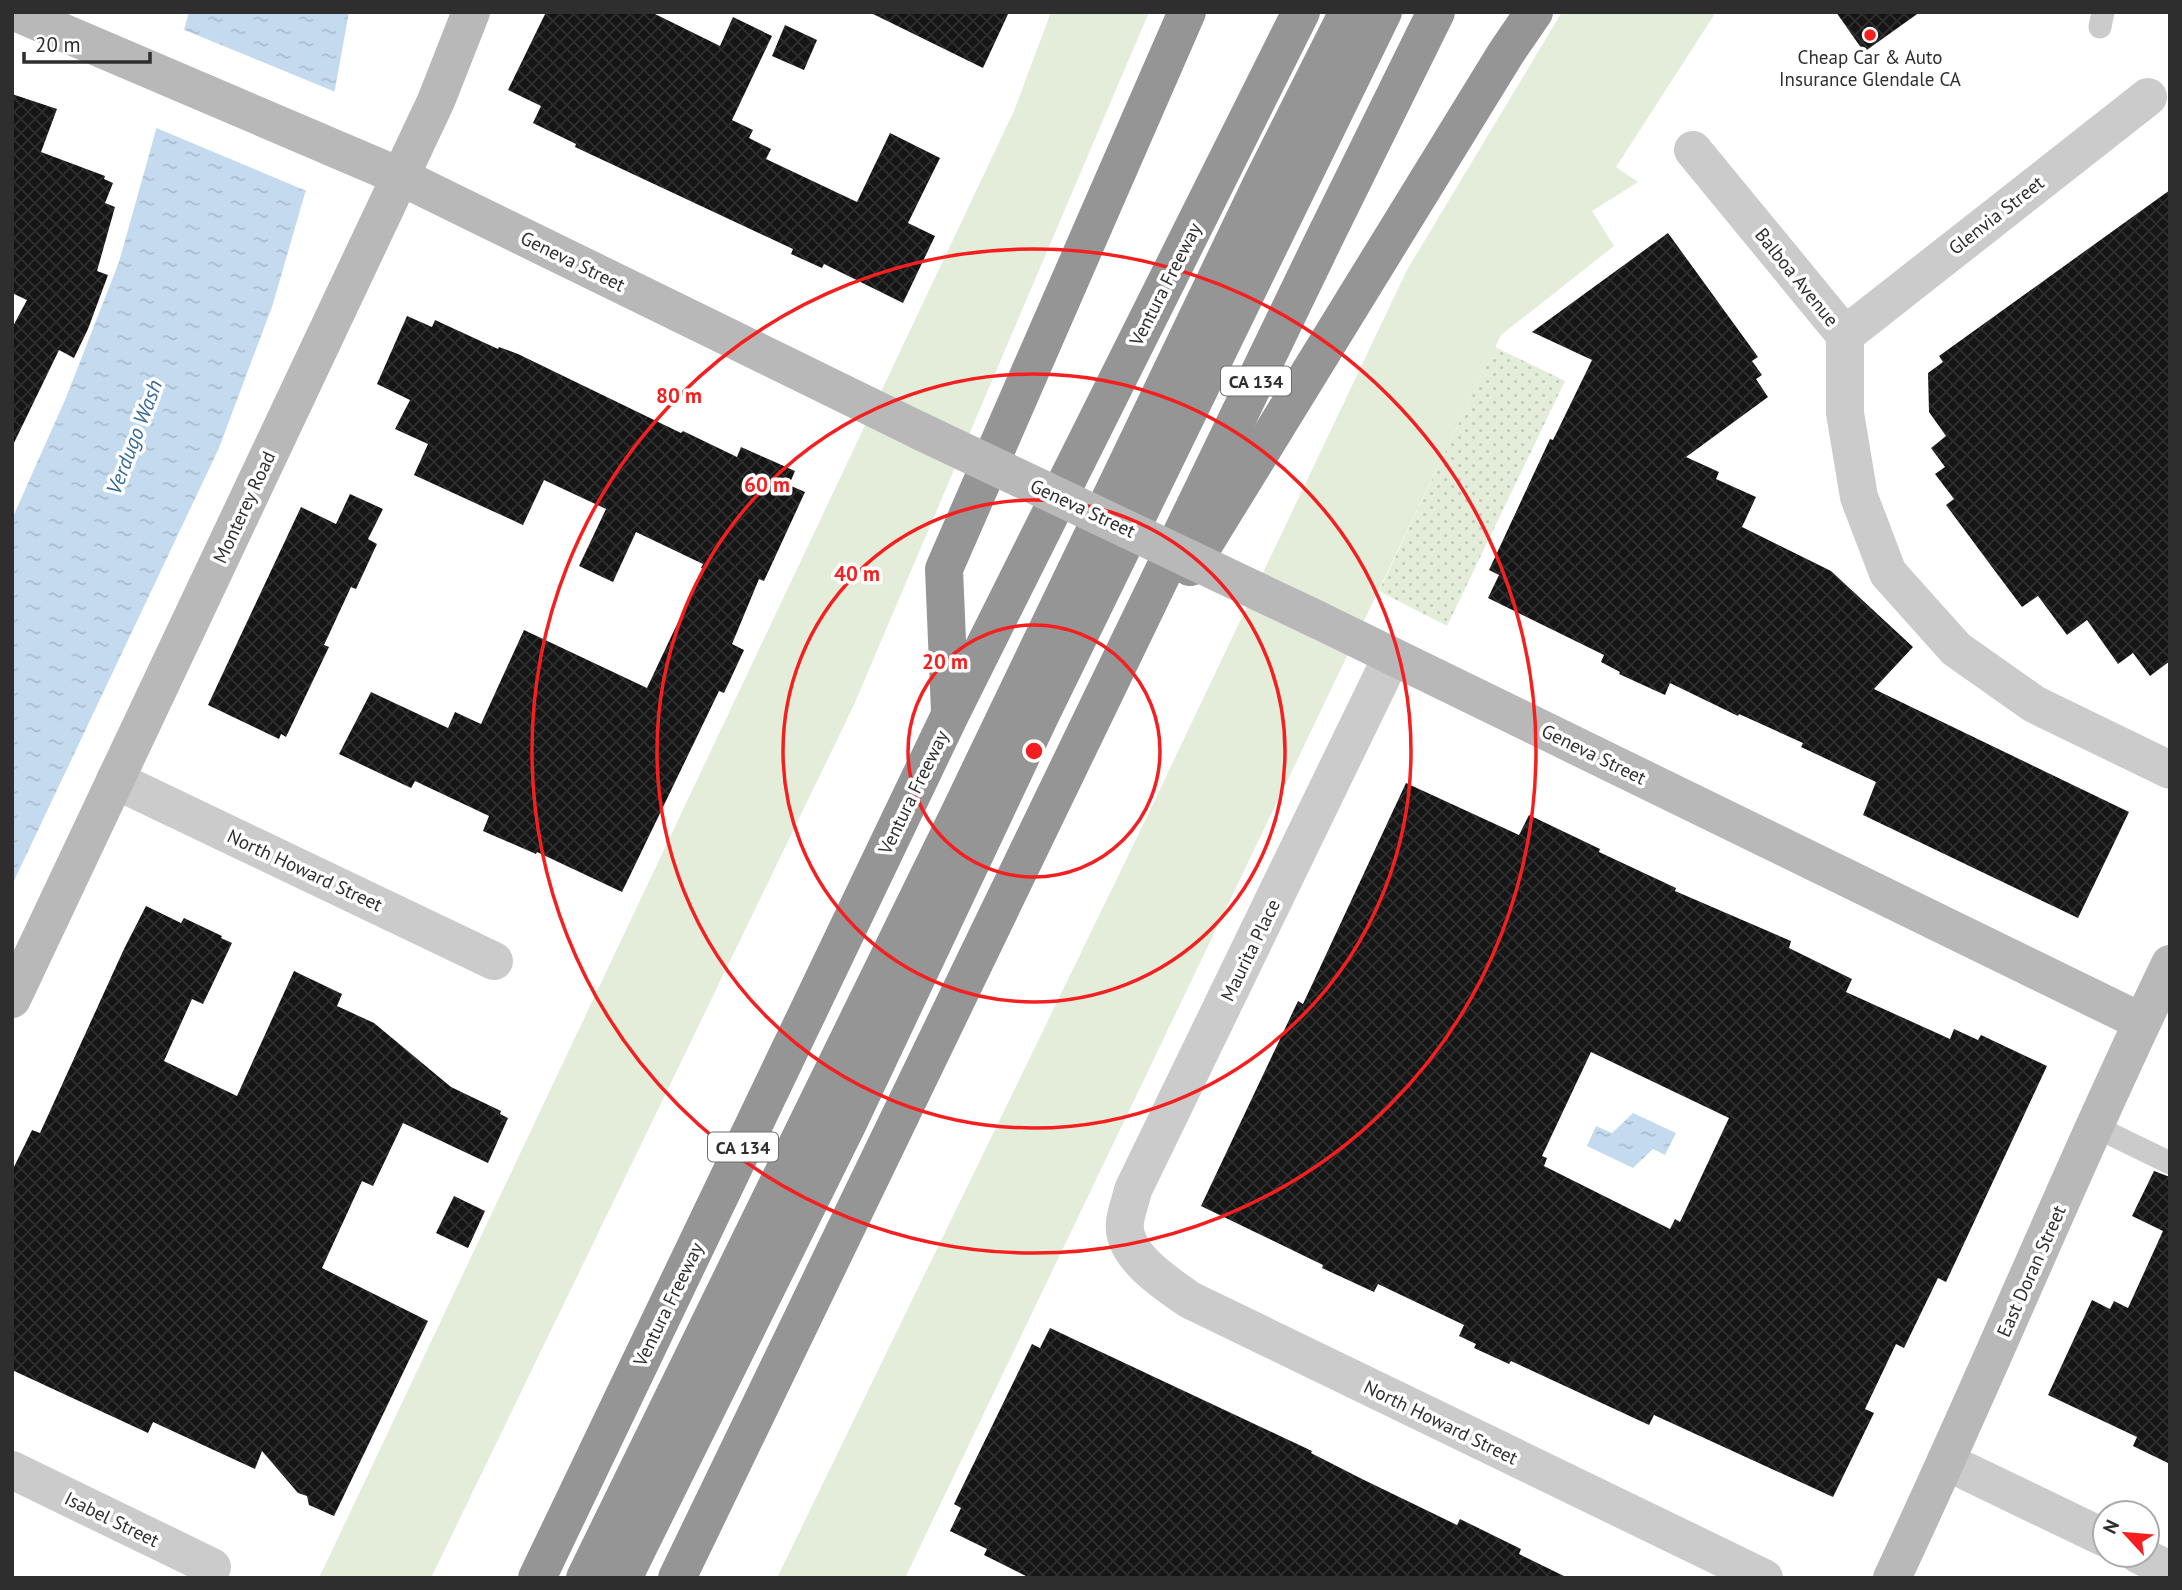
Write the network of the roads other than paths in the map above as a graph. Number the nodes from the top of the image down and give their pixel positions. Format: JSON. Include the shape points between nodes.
{"nodes":[{"id":1,"x":15,"y":12,"type":"edge"},
{"id":2,"x":471,"y":12,"type":"edge"},
{"id":3,"x":1187,"y":12,"type":"edge"},
{"id":4,"x":1301,"y":12,"type":"edge"},
{"id":5,"x":1348,"y":12,"type":"edge"},
{"id":6,"x":1383,"y":12,"type":"edge"},
{"id":7,"x":1436,"y":12,"type":"edge"},
{"id":8,"x":1534,"y":12,"type":"edge"},
{"id":9,"x":2148,"y":97,"type":"dead end"},
{"id":10,"x":1693,"y":150,"type":"dead end"},
{"id":11,"x":399,"y":176,"type":"junction"},
{"id":12,"x":1844,"y":335,"type":"junction"},
{"id":13,"x":1392,"y":656,"type":"junction"},
{"id":14,"x":950,"y":715,"type":"junction"},
{"id":15,"x":1077,"y":751,"type":"junction"},
{"id":16,"x":2170,"y":770,"type":"edge"},
{"id":17,"x":116,"y":780,"type":"junction"},
{"id":18,"x":494,"y":961,"type":"dead end"},
{"id":19,"x":2170,"y":964,"type":"edge"},
{"id":20,"x":12,"y":999,"type":"edge"},
{"id":21,"x":2142,"y":1022,"type":"junction"},
{"id":22,"x":2094,"y":1126,"type":"junction"},
{"id":23,"x":2170,"y":1163,"type":"edge"},
{"id":24,"x":1131,"y":1248,"type":"joint"},
{"id":25,"x":1947,"y":1462,"type":"junction"},
{"id":26,"x":12,"y":1470,"type":"edge"},
{"id":27,"x":2091,"y":1531,"type":"edge"},
{"id":28,"x":212,"y":1567,"type":"dead end"},
{"id":29,"x":537,"y":1578,"type":"edge"},
{"id":30,"x":585,"y":1578,"type":"edge"},
{"id":31,"x":623,"y":1578,"type":"edge"},
{"id":32,"x":677,"y":1578,"type":"edge"},
{"id":33,"x":1765,"y":1578,"type":"edge"},
{"id":34,"x":1892,"y":1578,"type":"edge"}],
"edges":[{"from":1,"to":11,"type":"street","name":"Geneva Street"},
{"from":2,"to":11,"type":"street","name":"Monterey Road","via":[[436,101]]},
{"from":3,"to":14,"type":"highway","via":[[944,569]]},
{"from":4,"to":14,"type":"highway","name":"Ventura Freeway","number":"CA 134"},
{"from":5,"to":30,"type":"highway"},
{"from":6,"to":31,"type":"highway","via":[[1040,716],[848,1123]]},
{"from":7,"to":15,"type":"highway","number":"CA 134"},
{"from":8,"to":15,"type":"highway"},
{"from":9,"to":12,"type":"street","name":"Glenvia Street"},
{"from":10,"to":12,"type":"street","name":"Balboa Avenue"},
{"from":11,"to":13,"type":"street","name":"Geneva Street","bridge":true},
{"from":11,"to":17,"type":"street","name":"Monterey Road"},
{"from":12,"to":16,"type":"street","name":"Balboa Avenue","via":[[1845,413],[1859,497],[1888,572],[1956,649],[2014,690]]},
{"from":13,"to":21,"type":"street","name":"Geneva Street"},
{"from":13,"to":24,"type":"street","name":"Maurita Place","via":[[1133,1190],[1125,1225]]},
{"from":14,"to":29,"type":"highway","name":"Ventura Freeway","number":"CA 134"},
{"from":15,"to":32,"type":"highway","number":"CA 134"},
{"from":17,"to":18,"type":"street","name":"North Howard Street"},
{"from":17,"to":20,"type":"street","name":"Monterey Road"},
{"from":19,"to":21,"type":"street","name":"East Doran Street"},
{"from":21,"to":22,"type":"street","name":"East Doran Street"},
{"from":22,"to":23,"type":"lane"},
{"from":22,"to":25,"type":"street","name":"East Doran Street"},
{"from":24,"to":33,"type":"street","name":"North Howard Street","via":[[1152,1273],[1190,1300]]},
{"from":25,"to":27,"type":"street"},
{"from":25,"to":34,"type":"street","name":"East Doran Street"},
{"from":26,"to":28,"type":"street","name":"Isabel Street"}]}
